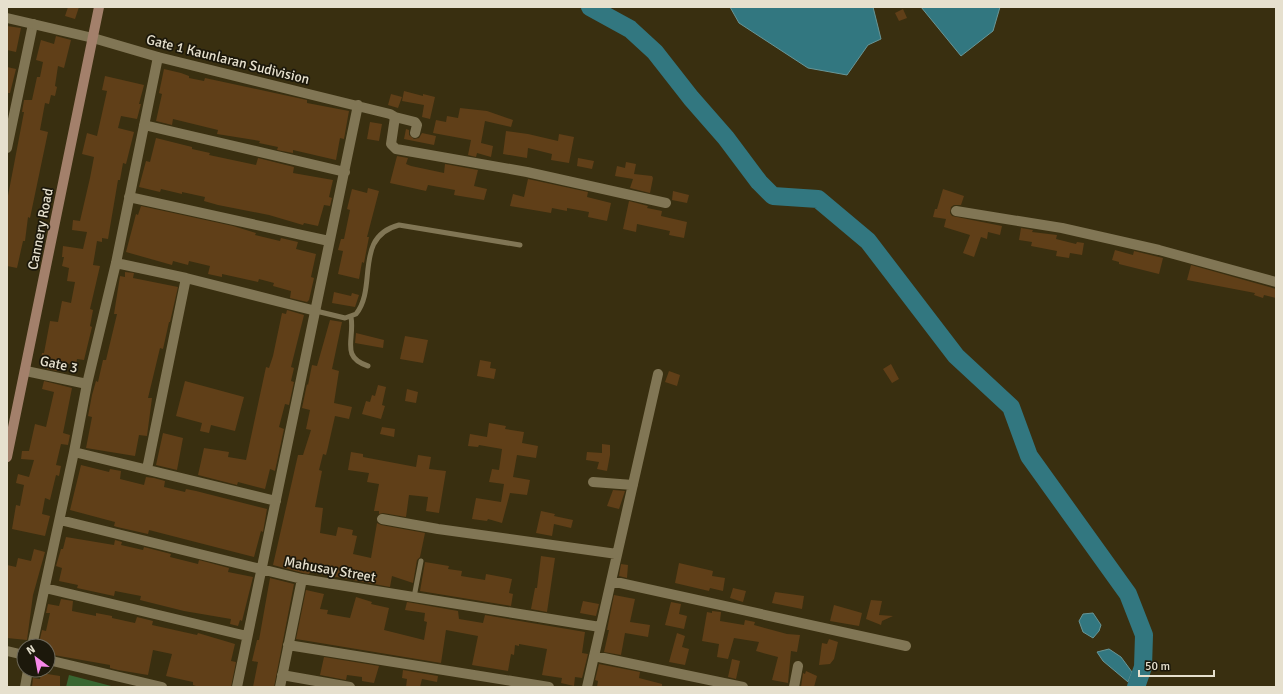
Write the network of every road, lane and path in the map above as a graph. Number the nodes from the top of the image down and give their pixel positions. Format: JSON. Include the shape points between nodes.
{"nodes":[{"id":1,"x":99,"y":7,"type":"edge"},
{"id":2,"x":7,"y":18,"type":"edge"},
{"id":3,"x":32,"y":24,"type":"junction"},
{"id":4,"x":92,"y":38,"type":"junction"},
{"id":5,"x":158,"y":57,"type":"junction"},
{"id":6,"x":11,"y":105,"type":"edge"},
{"id":7,"x":358,"y":105,"type":"junction"},
{"id":8,"x":395,"y":117,"type":"junction"},
{"id":9,"x":144,"y":125,"type":"junction"},
{"id":10,"x":415,"y":134,"type":"dead end"},
{"id":11,"x":7,"y":148,"type":"edge"},
{"id":12,"x":345,"y":172,"type":"junction"},
{"id":13,"x":129,"y":197,"type":"junction"},
{"id":14,"x":666,"y":202,"type":"dead end"},
{"id":15,"x":956,"y":211,"type":"dead end"},
{"id":16,"x":329,"y":241,"type":"junction"},
{"id":17,"x":520,"y":244,"type":"dead end"},
{"id":18,"x":116,"y":263,"type":"junction"},
{"id":19,"x":186,"y":278,"type":"junction"},
{"id":20,"x":1276,"y":282,"type":"edge"},
{"id":21,"x":316,"y":311,"type":"junction"},
{"id":22,"x":351,"y":317,"type":"junction"},
{"id":23,"x":368,"y":366,"type":"dead end"},
{"id":24,"x":26,"y":371,"type":"junction"},
{"id":25,"x":658,"y":374,"type":"dead end"},
{"id":26,"x":87,"y":384,"type":"junction"},
{"id":27,"x":8,"y":443,"type":"edge"},
{"id":28,"x":74,"y":452,"type":"junction"},
{"id":29,"x":7,"y":457,"type":"edge"},
{"id":30,"x":147,"y":468,"type":"junction"},
{"id":31,"x":593,"y":482,"type":"dead end"},
{"id":32,"x":633,"y":485,"type":"junction"},
{"id":33,"x":276,"y":501,"type":"junction"},
{"id":34,"x":382,"y":518,"type":"dead end"},
{"id":35,"x":60,"y":520,"type":"junction"},
{"id":36,"x":617,"y":554,"type":"junction"},
{"id":37,"x":420,"y":561,"type":"dead end"},
{"id":38,"x":261,"y":570,"type":"junction"},
{"id":39,"x":302,"y":579,"type":"junction"},
{"id":40,"x":611,"y":581,"type":"junction"},
{"id":41,"x":45,"y":588,"type":"junction"},
{"id":42,"x":414,"y":597,"type":"junction"},
{"id":43,"x":600,"y":627,"type":"junction"},
{"id":44,"x":247,"y":636,"type":"junction"},
{"id":45,"x":34,"y":638,"type":"edge"},
{"id":46,"x":288,"y":645,"type":"junction"},
{"id":47,"x":906,"y":646,"type":"dead end"},
{"id":48,"x":594,"y":656,"type":"junction"},
{"id":49,"x":56,"y":662,"type":"edge"},
{"id":50,"x":798,"y":666,"type":"dead end"},
{"id":51,"x":282,"y":675,"type":"junction"},
{"id":52,"x":709,"y":684,"type":"edge"},
{"id":53,"x":162,"y":687,"type":"edge"},
{"id":54,"x":237,"y":687,"type":"edge"},
{"id":55,"x":280,"y":687,"type":"edge"},
{"id":56,"x":350,"y":687,"type":"edge"},
{"id":57,"x":549,"y":687,"type":"edge"},
{"id":58,"x":587,"y":687,"type":"edge"},
{"id":59,"x":743,"y":687,"type":"edge"},
{"id":60,"x":794,"y":687,"type":"edge"}],
"edges":[{"from":1,"to":4,"type":"main road","name":"Cannery Road"},
{"from":2,"to":3,"type":"street","name":"Gate 1 Kaunlaran Sudivision"},
{"from":3,"to":4,"type":"street","name":"Gate 1 Kaunlaran Sudivision"},
{"from":3,"to":6,"type":"street"},
{"from":4,"to":5,"type":"street","name":"Gate 1 Kaunlaran Sudivision"},
{"from":4,"to":24,"type":"main road","name":"Cannery Road"},
{"from":5,"to":7,"type":"street","name":"Gate 1 Kaunlaran Sudivision"},
{"from":5,"to":9,"type":"street"},
{"from":6,"to":11,"type":"street"},
{"from":7,"to":8,"type":"street","name":"Gate 1 Kaunlaran Sudivision","via":[[387,112]]},
{"from":7,"to":12,"type":"street"},
{"from":8,"to":10,"type":"street","name":"Gate 1 Kaunlaran Sudivision","via":[[415,122]]},
{"from":8,"to":14,"type":"street","via":[[391,140],[392,146],[396,149],[527,172]]},
{"from":9,"to":12,"type":"street"},
{"from":9,"to":13,"type":"street"},
{"from":12,"to":16,"type":"street"},
{"from":13,"to":16,"type":"street"},
{"from":13,"to":18,"type":"street"},
{"from":15,"to":20,"type":"street","via":[[1070,230],[1159,250]]},
{"from":16,"to":21,"type":"street"},
{"from":17,"to":22,"type":"lane","via":[[399,226],[389,228],[374,242],[363,300],[359,310]]},
{"from":18,"to":19,"type":"street"},
{"from":18,"to":26,"type":"street"},
{"from":19,"to":21,"type":"street"},
{"from":19,"to":30,"type":"street"},
{"from":21,"to":22,"type":"lane"},
{"from":21,"to":33,"type":"street"},
{"from":22,"to":23,"type":"lane","via":[[350,350],[355,360]]},
{"from":24,"to":26,"type":"street","name":"Gate 3"},
{"from":24,"to":27,"type":"main road","name":"Cannery Road"},
{"from":25,"to":32,"type":"street"},
{"from":26,"to":28,"type":"street"},
{"from":27,"to":29,"type":"main road","name":"Cannery Road"},
{"from":28,"to":30,"type":"street"},
{"from":28,"to":35,"type":"street"},
{"from":30,"to":33,"type":"street"},
{"from":31,"to":32,"type":"street"},
{"from":32,"to":36,"type":"street"},
{"from":33,"to":38,"type":"street"},
{"from":34,"to":36,"type":"street","via":[[438,529]]},
{"from":35,"to":38,"type":"street","name":"Mahusay Street"},
{"from":35,"to":41,"type":"street"},
{"from":36,"to":40,"type":"street"},
{"from":37,"to":42,"type":"lane"},
{"from":38,"to":39,"type":"street","name":"Mahusay Street"},
{"from":38,"to":44,"type":"street"},
{"from":39,"to":42,"type":"street","name":"Mahusay Street"},
{"from":39,"to":46,"type":"street"},
{"from":40,"to":43,"type":"street"},
{"from":40,"to":47,"type":"street"},
{"from":41,"to":44,"type":"street"},
{"from":41,"to":45,"type":"street"},
{"from":42,"to":43,"type":"street","name":"Mahusay Street"},
{"from":43,"to":48,"type":"street"},
{"from":44,"to":54,"type":"street"},
{"from":46,"to":51,"type":"street"},
{"from":46,"to":57,"type":"street"},
{"from":48,"to":52,"type":"street"},
{"from":48,"to":58,"type":"street"},
{"from":49,"to":53,"type":"street"},
{"from":50,"to":60,"type":"street"},
{"from":51,"to":55,"type":"street"},
{"from":51,"to":56,"type":"street"},
{"from":52,"to":59,"type":"street"}]}
